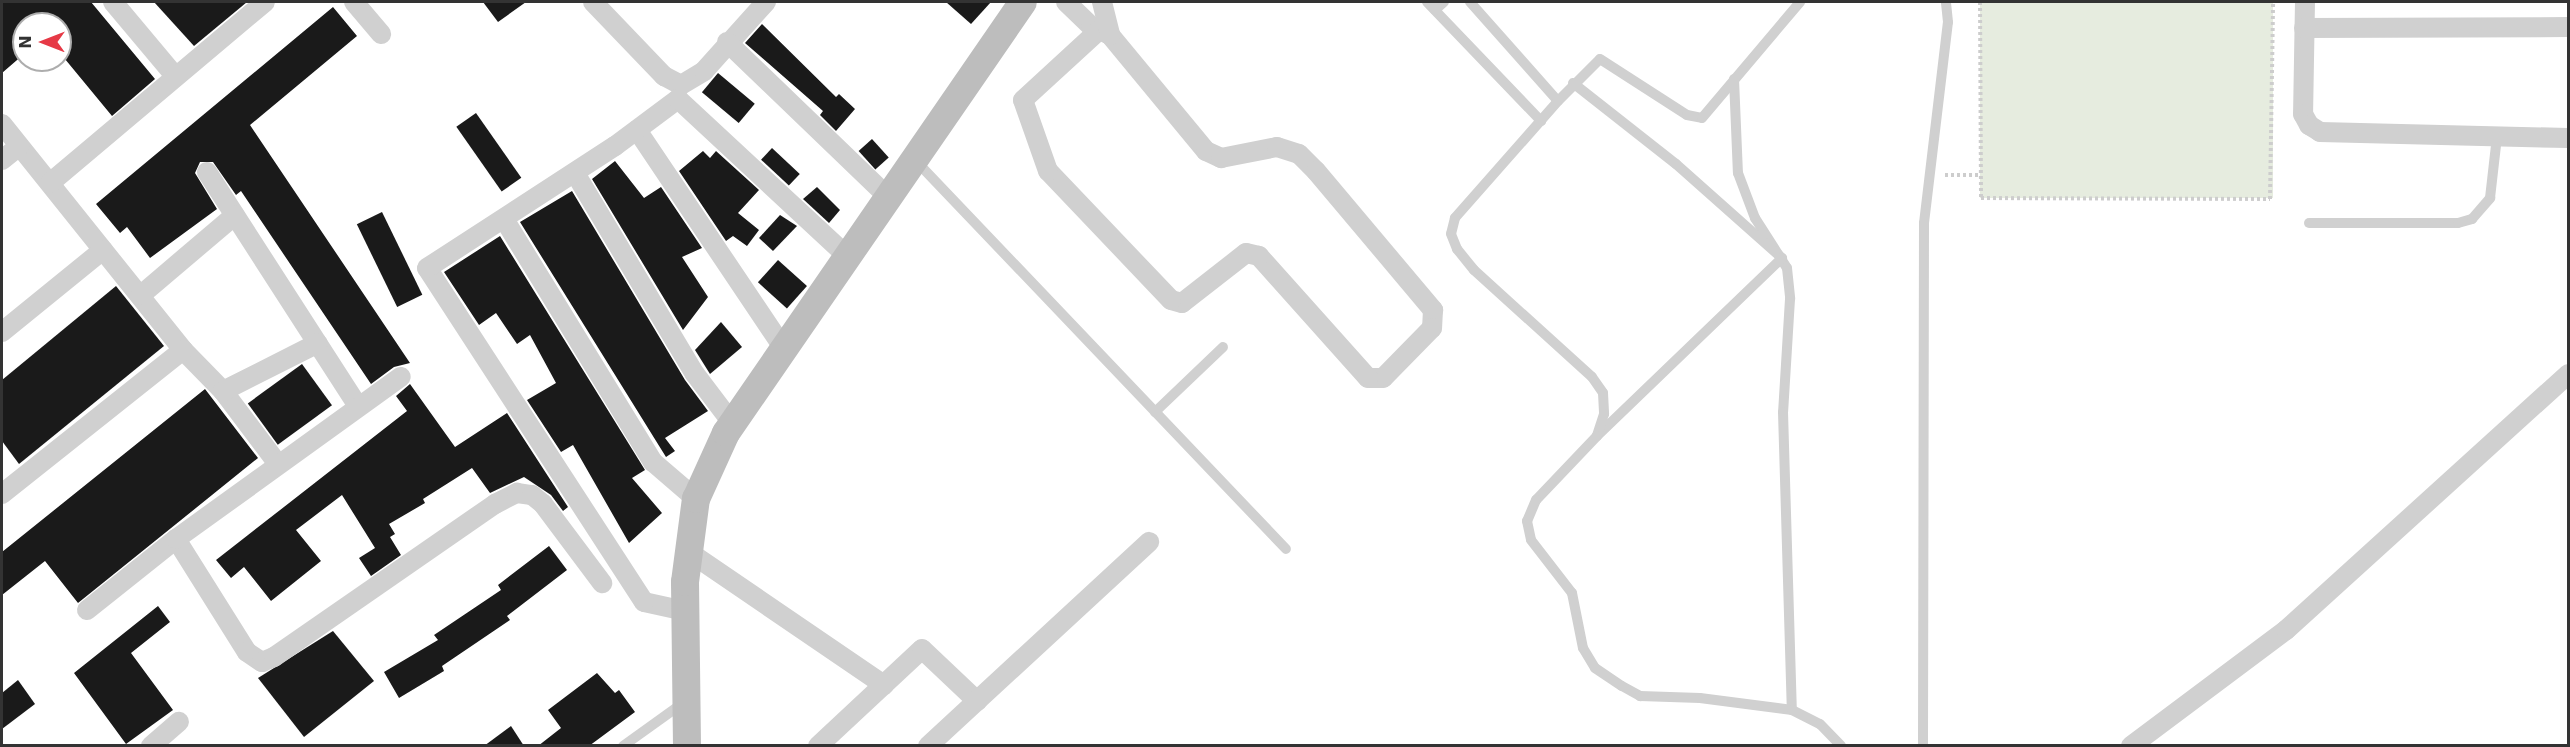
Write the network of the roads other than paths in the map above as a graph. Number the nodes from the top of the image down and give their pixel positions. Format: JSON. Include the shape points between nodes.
{"nodes":[{"id":1,"x":113,"y":2,"type":"edge"},
{"id":2,"x":265,"y":2,"type":"edge"},
{"id":3,"x":354,"y":2,"type":"edge"},
{"id":4,"x":593,"y":2,"type":"edge"},
{"id":5,"x":766,"y":2,"type":"edge"},
{"id":6,"x":1023,"y":2,"type":"edge"},
{"id":7,"x":1066,"y":2,"type":"edge"},
{"id":8,"x":1102,"y":2,"type":"edge"},
{"id":9,"x":1426,"y":2,"type":"edge"},
{"id":10,"x":1444,"y":2,"type":"edge"},
{"id":11,"x":1470,"y":2,"type":"edge"},
{"id":12,"x":1800,"y":2,"type":"edge"},
{"id":13,"x":1946,"y":2,"type":"edge"},
{"id":14,"x":2305,"y":2,"type":"edge"},
{"id":15,"x":1435,"y":10,"type":"junction"},
{"id":16,"x":2304,"y":27,"type":"junction"},
{"id":17,"x":2568,"y":27,"type":"edge"},
{"id":18,"x":1104,"y":33,"type":"junction"},
{"id":19,"x":381,"y":34,"type":"dead end"},
{"id":20,"x":727,"y":42,"type":"junction"},
{"id":21,"x":175,"y":76,"type":"junction"},
{"id":22,"x":1734,"y":79,"type":"junction"},
{"id":23,"x":1573,"y":83,"type":"junction"},
{"id":24,"x":1558,"y":101,"type":"junction"},
{"id":25,"x":1541,"y":121,"type":"junction"},
{"id":26,"x":2,"y":124,"type":"edge"},
{"id":27,"x":637,"y":130,"type":"junction"},
{"id":28,"x":2497,"y":137,"type":"junction"},
{"id":29,"x":2568,"y":138,"type":"edge"},
{"id":30,"x":19,"y":146,"type":"junction"},
{"id":31,"x":914,"y":159,"type":"junction"},
{"id":32,"x":2,"y":160,"type":"edge"},
{"id":33,"x":207,"y":172,"type":"dead end"},
{"id":34,"x":575,"y":173,"type":"junction"},
{"id":35,"x":50,"y":183,"type":"junction"},
{"id":36,"x":888,"y":197,"type":"junction"},
{"id":37,"x":235,"y":215,"type":"junction"},
{"id":38,"x":504,"y":219,"type":"junction"},
{"id":39,"x":2309,"y":223,"type":"dead end"},
{"id":40,"x":103,"y":249,"type":"junction"},
{"id":41,"x":848,"y":257,"type":"junction"},
{"id":42,"x":1782,"y":258,"type":"junction"},
{"id":43,"x":141,"y":295,"type":"junction"},
{"id":44,"x":2,"y":332,"type":"edge"},
{"id":45,"x":318,"y":344,"type":"junction"},
{"id":46,"x":1223,"y":347,"type":"dead end"},
{"id":47,"x":784,"y":349,"type":"junction"},
{"id":48,"x":183,"y":350,"type":"junction"},
{"id":49,"x":2568,"y":374,"type":"edge"},
{"id":50,"x":401,"y":377,"type":"dead end"},
{"id":51,"x":223,"y":391,"type":"junction"},
{"id":52,"x":358,"y":406,"type":"junction"},
{"id":53,"x":1155,"y":412,"type":"junction"},
{"id":54,"x":733,"y":424,"type":"junction"},
{"id":55,"x":1597,"y":436,"type":"junction"},
{"id":56,"x":278,"y":464,"type":"junction"},
{"id":57,"x":2,"y":494,"type":"edge"},
{"id":58,"x":696,"y":499,"type":"junction"},
{"id":59,"x":176,"y":539,"type":"junction"},
{"id":60,"x":1149,"y":542,"type":"dead end"},
{"id":61,"x":1286,"y":549,"type":"dead end"},
{"id":62,"x":689,"y":552,"type":"junction"},
{"id":63,"x":602,"y":583,"type":"dead end"},
{"id":64,"x":87,"y":610,"type":"dead end"},
{"id":65,"x":685,"y":611,"type":"junction"},
{"id":66,"x":884,"y":685,"type":"junction"},
{"id":67,"x":686,"y":701,"type":"junction"},
{"id":68,"x":977,"y":701,"type":"junction"},
{"id":69,"x":1792,"y":710,"type":"junction"},
{"id":70,"x":179,"y":722,"type":"dead end"},
{"id":71,"x":151,"y":746,"type":"edge"},
{"id":72,"x":623,"y":746,"type":"edge"},
{"id":73,"x":687,"y":746,"type":"edge"},
{"id":74,"x":818,"y":746,"type":"edge"},
{"id":75,"x":928,"y":746,"type":"edge"},
{"id":76,"x":1841,"y":746,"type":"edge"},
{"id":77,"x":1923,"y":746,"type":"edge"},
{"id":78,"x":2131,"y":746,"type":"edge"}],
"edges":[{"from":1,"to":21,"type":"street"},
{"from":2,"to":21,"type":"street"},
{"from":3,"to":19,"type":"street"},
{"from":4,"to":20,"type":"street","via":[[664,76],[681,85],[704,71]]},
{"from":5,"to":20,"type":"street"},
{"from":6,"to":31,"type":"street"},
{"from":7,"to":18,"type":"street"},
{"from":8,"to":18,"type":"street"},
{"from":9,"to":15,"type":"lane"},
{"from":10,"to":15,"type":"lane"},
{"from":11,"to":24,"type":"lane"},
{"from":12,"to":22,"type":"lane"},
{"from":13,"to":77,"type":"lane","via":[[1948,22],[1924,223]]},
{"from":14,"to":16,"type":"street"},
{"from":15,"to":25,"type":"lane"},
{"from":16,"to":17,"type":"street"},
{"from":16,"to":28,"type":"street","via":[[2303,114],[2320,132]]},
{"from":18,"to":18,"type":"street","via":[[1206,151],[1221,158],[1277,147],[1299,154],[1433,310],[1432,327],[1383,378],[1368,378],[1259,256],[1246,253],[1182,303],[1171,300],[1048,171],[1023,100]]},
{"from":20,"to":36,"type":"street"},
{"from":21,"to":35,"type":"street"},
{"from":22,"to":23,"type":"lane","via":[[1702,118],[1687,115],[1600,59]]},
{"from":22,"to":42,"type":"lane","via":[[1738,173],[1755,218]]},
{"from":23,"to":24,"type":"lane"},
{"from":23,"to":42,"type":"lane","via":[[1676,164]]},
{"from":24,"to":25,"type":"lane"},
{"from":25,"to":55,"type":"lane","via":[[1455,218],[1451,234],[1457,249],[1474,270],[1592,377],[1603,393],[1604,414]]},
{"from":26,"to":30,"type":"street"},
{"from":27,"to":34,"type":"street"},
{"from":27,"to":41,"type":"street","via":[[678,99]]},
{"from":27,"to":47,"type":"street"},
{"from":28,"to":29,"type":"street"},
{"from":28,"to":39,"type":"lane","via":[[2490,198],[2472,219],[2458,223]]},
{"from":30,"to":32,"type":"street"},
{"from":30,"to":35,"type":"street"},
{"from":31,"to":36,"type":"street"},
{"from":31,"to":53,"type":"lane"},
{"from":33,"to":37,"type":"street"},
{"from":34,"to":38,"type":"street"},
{"from":34,"to":54,"type":"street","via":[[695,374]]},
{"from":35,"to":40,"type":"street"},
{"from":36,"to":41,"type":"street"},
{"from":37,"to":43,"type":"street"},
{"from":37,"to":45,"type":"street"},
{"from":38,"to":58,"type":"street","via":[[653,462]]},
{"from":38,"to":65,"type":"street","via":[[427,268],[644,602]]},
{"from":40,"to":43,"type":"street"},
{"from":40,"to":44,"type":"street"},
{"from":41,"to":47,"type":"street"},
{"from":42,"to":55,"type":"lane"},
{"from":42,"to":69,"type":"lane","via":[[1790,299],[1783,412]]},
{"from":43,"to":48,"type":"street"},
{"from":45,"to":51,"type":"street"},
{"from":45,"to":52,"type":"street"},
{"from":46,"to":53,"type":"lane"},
{"from":47,"to":54,"type":"street"},
{"from":48,"to":51,"type":"street"},
{"from":48,"to":57,"type":"street"},
{"from":49,"to":78,"type":"street","via":[[2286,630]]},
{"from":50,"to":52,"type":"street"},
{"from":51,"to":56,"type":"street"},
{"from":52,"to":56,"type":"street"},
{"from":53,"to":61,"type":"lane"},
{"from":54,"to":58,"type":"street"},
{"from":55,"to":69,"type":"lane","via":[[1536,500],[1527,521],[1531,540],[1572,593],[1583,648],[1595,668],[1640,696],[1700,698]]},
{"from":56,"to":59,"type":"street"},
{"from":58,"to":62,"type":"street"},
{"from":59,"to":63,"type":"street","via":[[247,652],[262,662],[517,493],[532,495],[543,504]]},
{"from":59,"to":64,"type":"street"},
{"from":60,"to":68,"type":"street"},
{"from":62,"to":65,"type":"street"},
{"from":62,"to":66,"type":"street"},
{"from":65,"to":67,"type":"street"},
{"from":66,"to":68,"type":"street","via":[[922,649]]},
{"from":66,"to":74,"type":"street"},
{"from":67,"to":72,"type":"lane"},
{"from":67,"to":73,"type":"street"},
{"from":68,"to":75,"type":"street"},
{"from":69,"to":76,"type":"lane","via":[[1820,724]]},
{"from":70,"to":71,"type":"street"}]}
